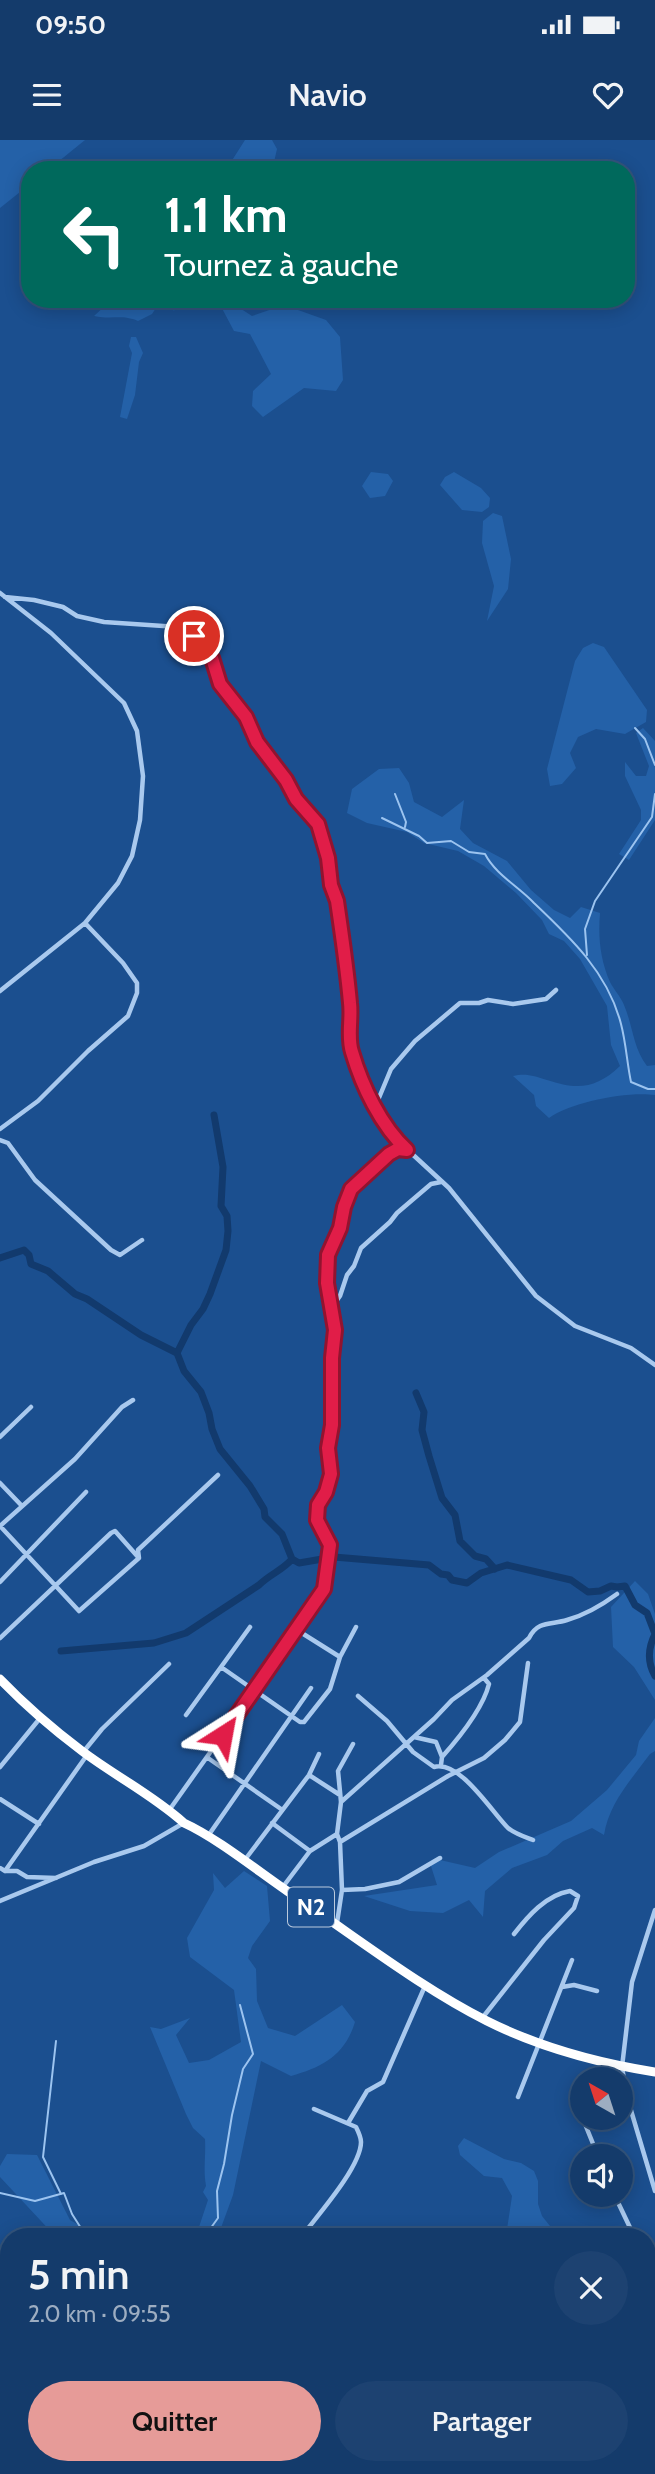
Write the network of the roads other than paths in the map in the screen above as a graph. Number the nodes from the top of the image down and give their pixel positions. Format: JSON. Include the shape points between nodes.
{"nodes":[{"id":1,"x":0,"y":593,"type":"edge"},
{"id":2,"x":5,"y":597,"type":"junction"},
{"id":3,"x":85,"y":923,"type":"junction"},
{"id":4,"x":556,"y":990,"type":"dead end"},
{"id":5,"x":0,"y":991,"type":"edge"},
{"id":6,"x":376,"y":1106,"type":"junction"},
{"id":7,"x":0,"y":1129,"type":"edge"},
{"id":8,"x":0,"y":1140,"type":"edge"},
{"id":9,"x":407,"y":1150,"type":"junction"},
{"id":10,"x":442,"y":1182,"type":"junction"},
{"id":11,"x":142,"y":1240,"type":"dead end"},
{"id":12,"x":332,"y":1307,"type":"junction"},
{"id":13,"x":655,"y":1365,"type":"edge"},
{"id":14,"x":133,"y":1400,"type":"dead end"},
{"id":15,"x":31,"y":1407,"type":"dead end"},
{"id":16,"x":0,"y":1437,"type":"edge"},
{"id":17,"x":218,"y":1475,"type":"dead end"},
{"id":18,"x":0,"y":1483,"type":"edge"},
{"id":19,"x":86,"y":1492,"type":"dead end"},
{"id":20,"x":22,"y":1506,"type":"junction"},
{"id":21,"x":0,"y":1526,"type":"edge"},
{"id":22,"x":28,"y":1554,"type":"junction"},
{"id":23,"x":139,"y":1558,"type":"junction"},
{"id":24,"x":0,"y":1582,"type":"edge"},
{"id":25,"x":54,"y":1585,"type":"junction"},
{"id":26,"x":617,"y":1594,"type":"dead end"},
{"id":27,"x":250,"y":1627,"type":"dead end"},
{"id":28,"x":356,"y":1627,"type":"dead end"},
{"id":29,"x":298,"y":1630,"type":"junction"},
{"id":30,"x":0,"y":1638,"type":"edge"},
{"id":31,"x":340,"y":1657,"type":"junction"},
{"id":32,"x":528,"y":1663,"type":"dead end"},
{"id":33,"x":169,"y":1664,"type":"dead end"},
{"id":34,"x":220,"y":1667,"type":"junction"},
{"id":35,"x":484,"y":1678,"type":"junction"},
{"id":36,"x":0,"y":1679,"type":"edge"},
{"id":37,"x":311,"y":1688,"type":"dead end"},
{"id":38,"x":254,"y":1691,"type":"junction"},
{"id":39,"x":358,"y":1696,"type":"dead end"},
{"id":40,"x":186,"y":1715,"type":"dead end"},
{"id":41,"x":41,"y":1717,"type":"junction"},
{"id":42,"x":290,"y":1717,"type":"junction"},
{"id":43,"x":414,"y":1737,"type":"junction"},
{"id":44,"x":353,"y":1744,"type":"dead end"},
{"id":45,"x":405,"y":1744,"type":"junction"},
{"id":46,"x":85,"y":1753,"type":"junction"},
{"id":47,"x":319,"y":1754,"type":"dead end"},
{"id":48,"x":442,"y":1757,"type":"junction"},
{"id":49,"x":208,"y":1758,"type":"junction"},
{"id":50,"x":441,"y":1765,"type":"junction"},
{"id":51,"x":0,"y":1768,"type":"edge"},
{"id":52,"x":455,"y":1773,"type":"junction"},
{"id":53,"x":309,"y":1775,"type":"junction"},
{"id":54,"x":244,"y":1783,"type":"junction"},
{"id":55,"x":0,"y":1799,"type":"edge"},
{"id":56,"x":341,"y":1799,"type":"junction"},
{"id":57,"x":281,"y":1809,"type":"junction"},
{"id":58,"x":169,"y":1810,"type":"junction"},
{"id":59,"x":184,"y":1823,"type":"junction"},
{"id":60,"x":272,"y":1823,"type":"junction"},
{"id":61,"x":39,"y":1824,"type":"junction"},
{"id":62,"x":337,"y":1834,"type":"junction"},
{"id":63,"x":208,"y":1837,"type":"junction"},
{"id":64,"x":533,"y":1840,"type":"dead end"},
{"id":65,"x":340,"y":1842,"type":"junction"},
{"id":66,"x":310,"y":1851,"type":"junction"},
{"id":67,"x":440,"y":1858,"type":"dead end"},
{"id":68,"x":243,"y":1861,"type":"junction"},
{"id":69,"x":3,"y":1869,"type":"edge"},
{"id":70,"x":58,"y":1878,"type":"junction"},
{"id":71,"x":282,"y":1888,"type":"junction"},
{"id":72,"x":342,"y":1890,"type":"junction"},
{"id":73,"x":0,"y":1901,"type":"edge"},
{"id":74,"x":655,"y":1910,"type":"edge"},
{"id":75,"x":337,"y":1924,"type":"junction"},
{"id":76,"x":514,"y":1934,"type":"dead end"},
{"id":77,"x":572,"y":1960,"type":"dead end"},
{"id":78,"x":425,"y":1986,"type":"junction"},
{"id":79,"x":562,"y":1987,"type":"junction"},
{"id":80,"x":597,"y":1991,"type":"dead end"},
{"id":81,"x":482,"y":2018,"type":"junction"},
{"id":82,"x":540,"y":2042,"type":"junction"},
{"id":83,"x":622,"y":2067,"type":"joint"},
{"id":84,"x":634,"y":2069,"type":"edge"},
{"id":85,"x":655,"y":2072,"type":"edge"},
{"id":86,"x":518,"y":2097,"type":"dead end"},
{"id":87,"x":314,"y":2109,"type":"dead end"},
{"id":88,"x":634,"y":2120,"type":"edge"},
{"id":89,"x":348,"y":2123,"type":"junction"},
{"id":90,"x":655,"y":2191,"type":"edge"},
{"id":91,"x":620,"y":2207,"type":"edge"},
{"id":92,"x":309,"y":2228,"type":"edge"},
{"id":93,"x":630,"y":2228,"type":"edge"}],
"edges":[{"from":1,"to":2,"type":"street"},
{"from":2,"to":3,"type":"street","via":[[51,633],[124,703],[137,730],[143,776],[132,856],[118,883]]},
{"from":2,"to":6,"type":"street","via":[[63,607],[77,616],[104,622],[178,627],[194,636],[212,658],[220,684],[246,717],[253,737],[318,824],[338,912],[351,1007],[351,1049]]},
{"from":3,"to":5,"type":"street"},
{"from":3,"to":7,"type":"street","via":[[137,983],[128,1016],[38,1101]]},
{"from":4,"to":6,"type":"street","via":[[546,999],[513,1004],[488,1000],[460,1003],[415,1041],[391,1069]]},
{"from":6,"to":9,"type":"street"},
{"from":8,"to":11,"type":"street","via":[[8,1143],[35,1180],[111,1250],[120,1255]]},
{"from":9,"to":10,"type":"street"},
{"from":9,"to":12,"type":"street","via":[[389,1154],[351,1189],[328,1255]]},
{"from":10,"to":12,"type":"street","via":[[431,1184],[361,1248]]},
{"from":10,"to":13,"type":"street","via":[[536,1296],[575,1326],[631,1348]]},
{"from":12,"to":29,"type":"street","via":[[331,1474],[317,1520],[330,1545],[324,1589]]},
{"from":14,"to":20,"type":"street"},
{"from":15,"to":16,"type":"street"},
{"from":17,"to":23,"type":"street","via":[[138,1550]]},
{"from":18,"to":20,"type":"street"},
{"from":19,"to":22,"type":"street"},
{"from":20,"to":21,"type":"street"},
{"from":21,"to":22,"type":"street"},
{"from":22,"to":24,"type":"street"},
{"from":22,"to":25,"type":"street"},
{"from":23,"to":25,"type":"street","via":[[79,1611]]},
{"from":23,"to":25,"type":"street","via":[[115,1531]]},
{"from":25,"to":30,"type":"street"},
{"from":26,"to":35,"type":"street","via":[[567,1621],[547,1622],[534,1629]]},
{"from":27,"to":34,"type":"street"},
{"from":28,"to":31,"type":"street"},
{"from":29,"to":31,"type":"street"},
{"from":29,"to":38,"type":"street"},
{"from":31,"to":42,"type":"street","via":[[330,1689],[309,1717],[300,1722]]},
{"from":32,"to":52,"type":"street","via":[[520,1722],[484,1758]]},
{"from":33,"to":46,"type":"street"},
{"from":34,"to":38,"type":"street"},
{"from":34,"to":40,"type":"street"},
{"from":35,"to":43,"type":"street","via":[[452,1700]]},
{"from":35,"to":48,"type":"street","via":[[489,1684],[486,1692]]},
{"from":36,"to":41,"type":"highway","number":"N2"},
{"from":37,"to":42,"type":"street"},
{"from":38,"to":42,"type":"street"},
{"from":38,"to":49,"type":"street"},
{"from":39,"to":45,"type":"street"},
{"from":41,"to":46,"type":"highway","number":"N2"},
{"from":41,"to":51,"type":"street"},
{"from":42,"to":54,"type":"street"},
{"from":43,"to":45,"type":"street"},
{"from":43,"to":48,"type":"street","via":[[436,1742]]},
{"from":44,"to":56,"type":"street","via":[[338,1771]]},
{"from":45,"to":50,"type":"street","via":[[430,1765]]},
{"from":45,"to":56,"type":"street"},
{"from":46,"to":58,"type":"highway","number":"N2"},
{"from":46,"to":61,"type":"street"},
{"from":47,"to":53,"type":"street"},
{"from":48,"to":50,"type":"street"},
{"from":49,"to":54,"type":"street"},
{"from":49,"to":58,"type":"street"},
{"from":50,"to":52,"type":"street"},
{"from":52,"to":64,"type":"street","via":[[510,1829]]},
{"from":52,"to":65,"type":"street"},
{"from":53,"to":56,"type":"street"},
{"from":53,"to":57,"type":"street"},
{"from":54,"to":57,"type":"street"},
{"from":54,"to":63,"type":"street"},
{"from":55,"to":61,"type":"street"},
{"from":56,"to":62,"type":"street"},
{"from":57,"to":60,"type":"street"},
{"from":58,"to":59,"type":"highway","number":"N2"},
{"from":59,"to":63,"type":"highway","number":"N2"},
{"from":59,"to":70,"type":"street","via":[[144,1846]]},
{"from":60,"to":66,"type":"street"},
{"from":60,"to":68,"type":"street"},
{"from":61,"to":69,"type":"street"},
{"from":62,"to":65,"type":"street"},
{"from":62,"to":66,"type":"street"},
{"from":63,"to":68,"type":"highway","number":"N2"},
{"from":65,"to":72,"type":"street"},
{"from":66,"to":71,"type":"street"},
{"from":67,"to":72,"type":"street","via":[[399,1882]]},
{"from":68,"to":71,"type":"highway","number":"N2"},
{"from":69,"to":70,"type":"street","via":[[27,1877]]},
{"from":70,"to":73,"type":"street"},
{"from":71,"to":75,"type":"highway","number":"N2"},
{"from":72,"to":75,"type":"street"},
{"from":74,"to":83,"type":"street","via":[[632,1982]]},
{"from":75,"to":78,"type":"highway","number":"N2"},
{"from":76,"to":81,"type":"street","via":[[531,1912],[562,1893],[578,1896],[575,1908]]},
{"from":77,"to":79,"type":"street"},
{"from":78,"to":81,"type":"highway","number":"N2"},
{"from":78,"to":89,"type":"street","via":[[383,2082],[367,2091]]},
{"from":79,"to":80,"type":"street"},
{"from":79,"to":82,"type":"street"},
{"from":81,"to":82,"type":"highway","number":"N2"},
{"from":82,"to":83,"type":"highway","number":"N2"},
{"from":82,"to":86,"type":"street"},
{"from":84,"to":85,"type":"highway","number":"N2"},
{"from":87,"to":89,"type":"street"},
{"from":88,"to":90,"type":"street"},
{"from":89,"to":92,"type":"street","via":[[356,2127],[362,2140],[358,2159]]},
{"from":91,"to":93,"type":"street"}]}
